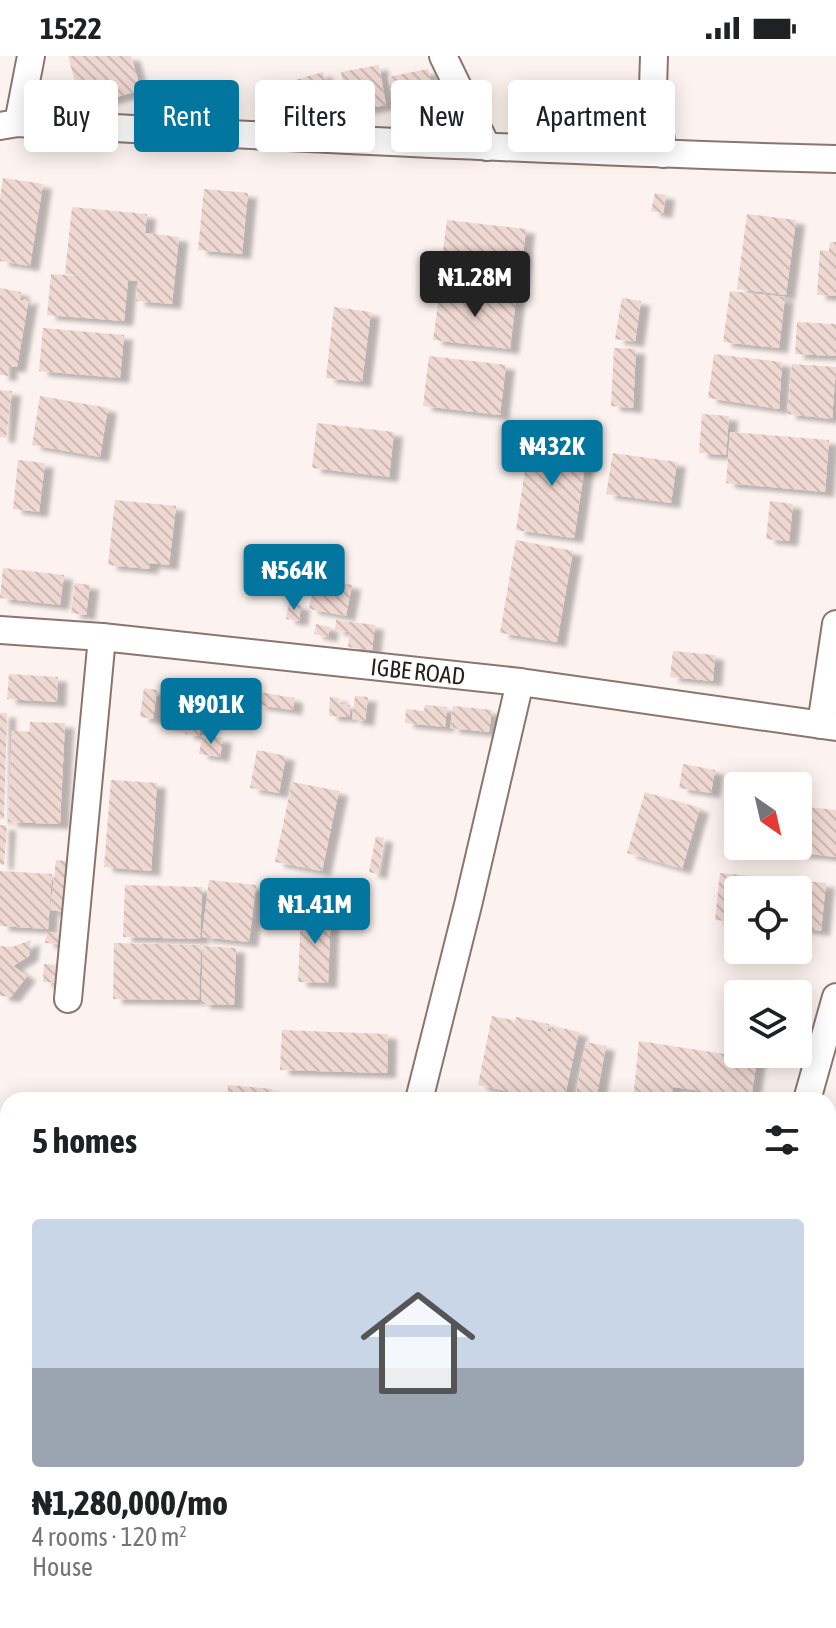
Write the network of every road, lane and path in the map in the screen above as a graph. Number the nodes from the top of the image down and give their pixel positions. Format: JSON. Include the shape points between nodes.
{"nodes":[{"id":1,"x":31,"y":56,"type":"edge"},
{"id":2,"x":443,"y":56,"type":"edge"},
{"id":3,"x":654,"y":56,"type":"edge"},
{"id":4,"x":455,"y":80,"type":"edge"},
{"id":5,"x":9,"y":124,"type":"edge"},
{"id":6,"x":391,"y":142,"type":"edge"},
{"id":7,"x":492,"y":147,"type":"edge"},
{"id":8,"x":663,"y":154,"type":"junction"},
{"id":9,"x":836,"y":159,"type":"edge"},
{"id":10,"x":836,"y":624,"type":"edge"},
{"id":11,"x":0,"y":630,"type":"edge"},
{"id":12,"x":102,"y":637,"type":"junction"},
{"id":13,"x":520,"y":682,"type":"junction"},
{"id":14,"x":828,"y":726,"type":"edge"},
{"id":15,"x":836,"y":997,"type":"edge"},
{"id":16,"x":68,"y":999,"type":"dead end"},
{"id":17,"x":421,"y":1092,"type":"edge"},
{"id":18,"x":809,"y":1092,"type":"edge"}],
"edges":[{"from":1,"to":5,"type":"street"},
{"from":2,"to":4,"type":"street"},
{"from":3,"to":8,"type":"street"},
{"from":5,"to":6,"type":"street"},
{"from":7,"to":8,"type":"street"},
{"from":8,"to":9,"type":"street"},
{"from":10,"to":14,"type":"street"},
{"from":11,"to":12,"type":"street","name":"IGBE ROAD"},
{"from":12,"to":13,"type":"street","name":"IGBE ROAD"},
{"from":12,"to":16,"type":"street"},
{"from":13,"to":14,"type":"street","name":"IGBE ROAD"},
{"from":13,"to":17,"type":"street"},
{"from":15,"to":18,"type":"street"}]}
